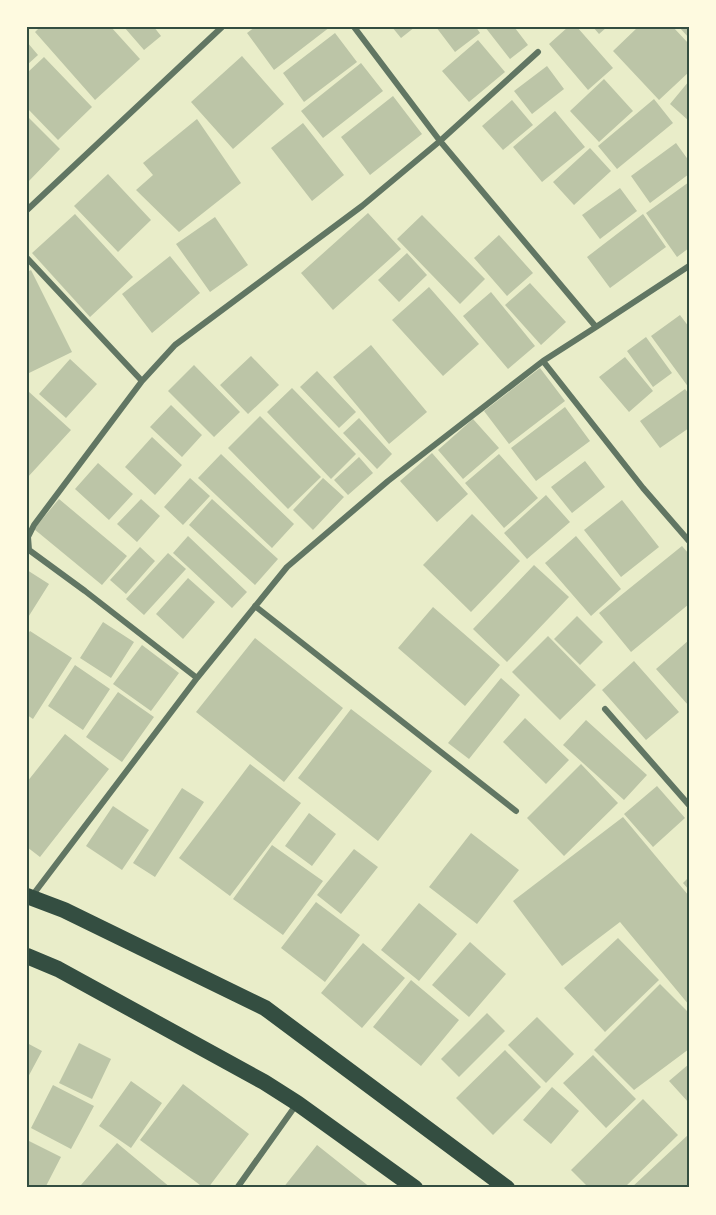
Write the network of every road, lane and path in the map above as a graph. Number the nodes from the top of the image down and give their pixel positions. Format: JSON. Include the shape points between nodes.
{"nodes":[{"id":1,"x":222,"y":27,"type":"edge"},
{"id":2,"x":354,"y":27,"type":"edge"},
{"id":3,"x":538,"y":52,"type":"dead end"},
{"id":4,"x":440,"y":141,"type":"junction"},
{"id":5,"x":27,"y":210,"type":"edge"},
{"id":6,"x":27,"y":258,"type":"edge"},
{"id":7,"x":689,"y":266,"type":"edge"},
{"id":8,"x":596,"y":327,"type":"junction"},
{"id":9,"x":543,"y":361,"type":"junction"},
{"id":10,"x":142,"y":381,"type":"junction"},
{"id":11,"x":689,"y":541,"type":"edge"},
{"id":12,"x":255,"y":606,"type":"junction"},
{"id":13,"x":197,"y":678,"type":"junction"},
{"id":14,"x":605,"y":709,"type":"dead end"},
{"id":15,"x":689,"y":805,"type":"edge"},
{"id":16,"x":516,"y":811,"type":"dead end"},
{"id":17,"x":29,"y":897,"type":"edge"},
{"id":18,"x":27,"y":956,"type":"edge"},
{"id":19,"x":297,"y":1103,"type":"junction"},
{"id":20,"x":237,"y":1188,"type":"edge"},
{"id":21,"x":415,"y":1188,"type":"edge"},
{"id":22,"x":507,"y":1188,"type":"edge"}],
"edges":[{"from":1,"to":5,"type":"street"},
{"from":2,"to":4,"type":"street"},
{"from":3,"to":4,"type":"street"},
{"from":4,"to":8,"type":"street"},
{"from":4,"to":10,"type":"street","via":[[362,206],[175,345]]},
{"from":6,"to":10,"type":"street"},
{"from":7,"to":8,"type":"street"},
{"from":8,"to":9,"type":"street"},
{"from":9,"to":11,"type":"street"},
{"from":9,"to":12,"type":"street","via":[[388,481],[296,559]]},
{"from":10,"to":13,"type":"street","via":[[34,525],[28,537],[29,550]]},
{"from":12,"to":13,"type":"street"},
{"from":12,"to":16,"type":"street"},
{"from":13,"to":17,"type":"street"},
{"from":14,"to":15,"type":"street"},
{"from":17,"to":22,"type":"highway","via":[[64,910],[264,1008]]},
{"from":18,"to":19,"type":"highway","via":[[58,969]]},
{"from":19,"to":20,"type":"street"},
{"from":19,"to":21,"type":"highway"}]}
